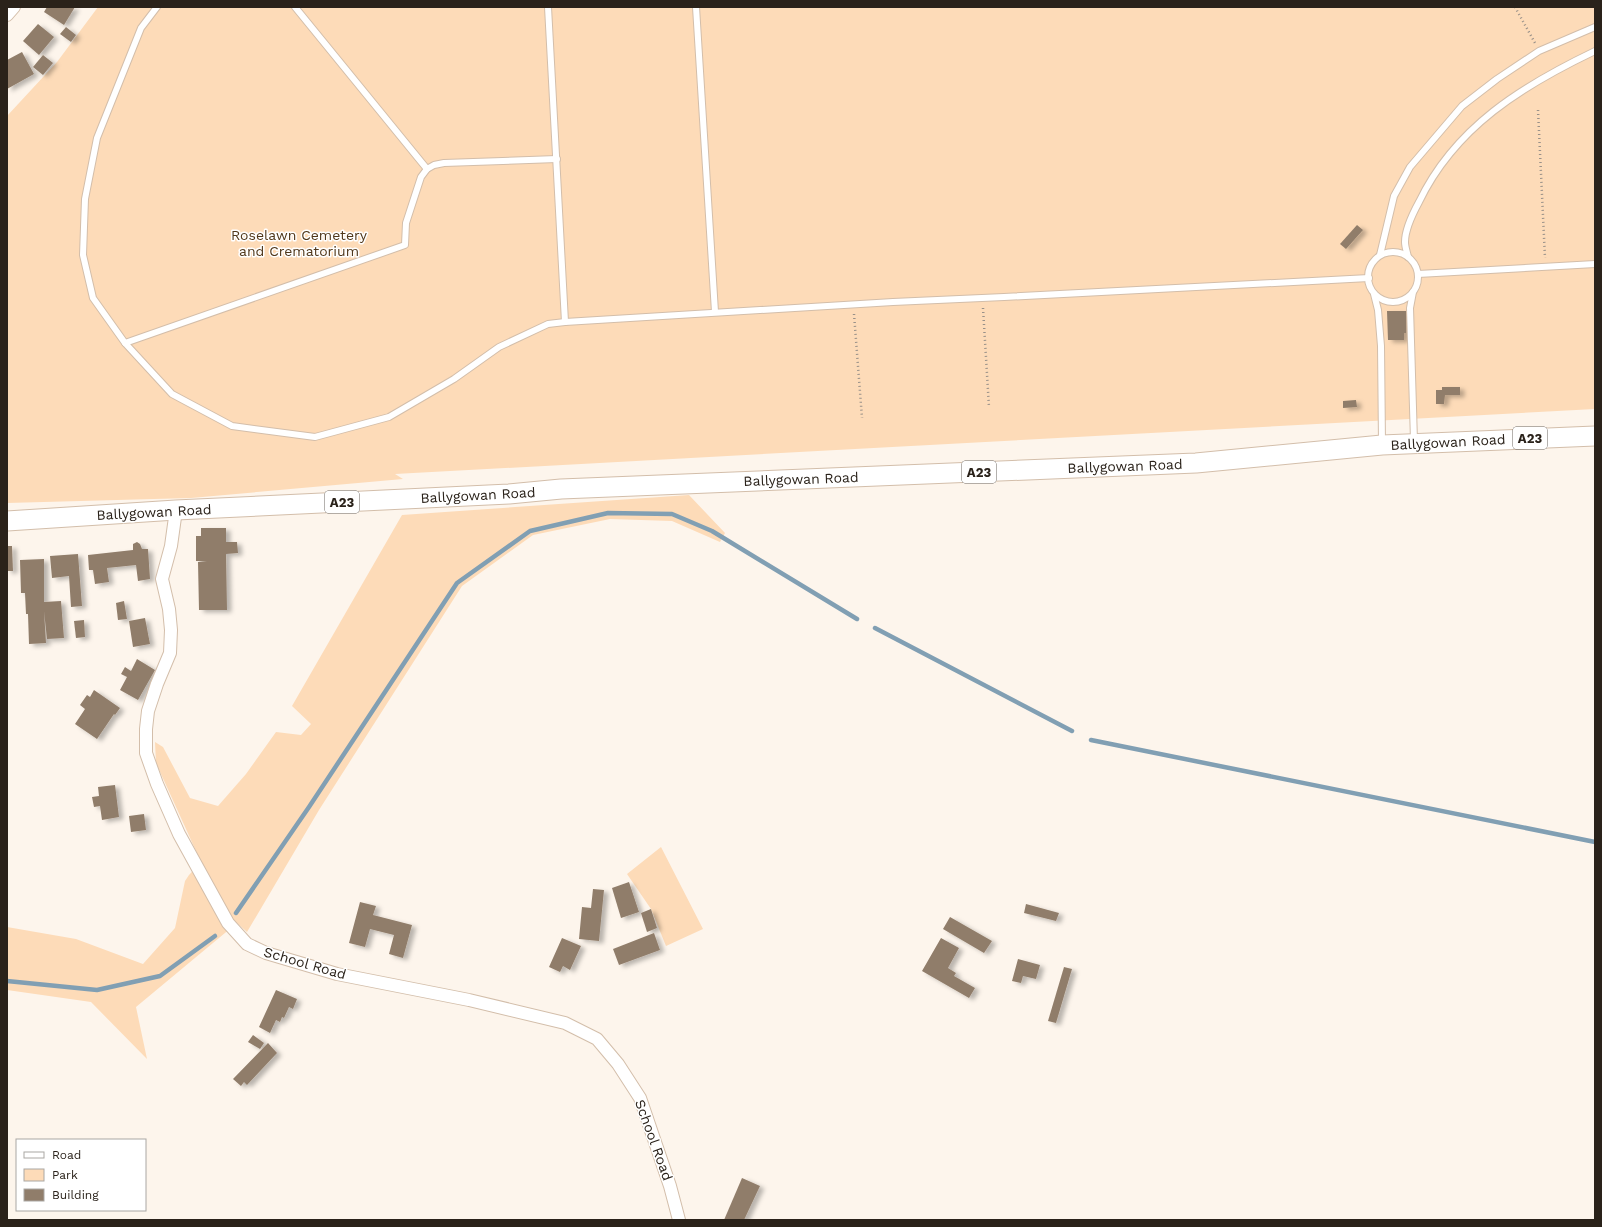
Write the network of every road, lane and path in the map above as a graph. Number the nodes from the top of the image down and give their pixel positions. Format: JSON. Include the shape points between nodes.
{"nodes":[{"id":1,"x":14,"y":7,"type":"edge"},
{"id":2,"x":157,"y":7,"type":"edge"},
{"id":3,"x":295,"y":7,"type":"edge"},
{"id":4,"x":548,"y":7,"type":"edge"},
{"id":5,"x":696,"y":7,"type":"edge"},
{"id":6,"x":1515,"y":7,"type":"edge"},
{"id":7,"x":7,"y":14,"type":"edge"},
{"id":8,"x":1595,"y":27,"type":"edge"},
{"id":9,"x":1539,"y":51,"type":"junction"},
{"id":10,"x":1595,"y":51,"type":"edge"},
{"id":11,"x":1538,"y":110,"type":"dead end"},
{"id":12,"x":557,"y":160,"type":"junction"},
{"id":13,"x":428,"y":169,"type":"junction"},
{"id":14,"x":1380,"y":255,"type":"junction"},
{"id":15,"x":1408,"y":257,"type":"junction"},
{"id":16,"x":1595,"y":264,"type":"edge"},
{"id":17,"x":1545,"y":267,"type":"junction"},
{"id":18,"x":1418,"y":274,"type":"junction"},
{"id":19,"x":1369,"y":278,"type":"junction"},
{"id":20,"x":1373,"y":291,"type":"junction"},
{"id":21,"x":1413,"y":291,"type":"junction"},
{"id":22,"x":983,"y":298,"type":"junction"},
{"id":23,"x":853,"y":304,"type":"junction"},
{"id":24,"x":715,"y":312,"type":"junction"},
{"id":25,"x":565,"y":322,"type":"junction"},
{"id":26,"x":125,"y":343,"type":"junction"},
{"id":27,"x":989,"y":407,"type":"dead end"},
{"id":28,"x":862,"y":418,"type":"dead end"},
{"id":29,"x":1595,"y":436,"type":"edge"},
{"id":30,"x":1414,"y":444,"type":"junction"},
{"id":31,"x":1382,"y":445,"type":"junction"},
{"id":32,"x":176,"y":510,"type":"junction"},
{"id":33,"x":7,"y":521,"type":"edge"},
{"id":34,"x":679,"y":1220,"type":"edge"}],
"edges":[{"from":1,"to":7,"type":"street"},
{"from":2,"to":26,"type":"lane","via":[[141,28],[97,138],[85,199],[83,255],[93,298]]},
{"from":3,"to":13,"type":"lane"},
{"from":4,"to":12,"type":"lane"},
{"from":5,"to":24,"type":"lane"},
{"from":6,"to":9,"type":"path"},
{"from":8,"to":9,"type":"lane"},
{"from":9,"to":14,"type":"lane","via":[[1462,106],[1410,167],[1394,196]]},
{"from":10,"to":15,"type":"lane","via":[[1554,70],[1500,105],[1447,156],[1423,193],[1412,216],[1405,238]]},
{"from":11,"to":17,"type":"path"},
{"from":12,"to":13,"type":"lane","via":[[444,164],[434,165]]},
{"from":12,"to":25,"type":"lane"},
{"from":13,"to":26,"type":"lane","via":[[421,177],[406,223],[405,244]]},
{"from":14,"to":15,"type":"lane","via":[[1390,252]]},
{"from":14,"to":19,"type":"lane","via":[[1368,272]]},
{"from":15,"to":18,"type":"lane","via":[[1414,263]]},
{"from":16,"to":17,"type":"lane"},
{"from":17,"to":18,"type":"lane"},
{"from":18,"to":21,"type":"lane"},
{"from":19,"to":20,"type":"lane"},
{"from":19,"to":22,"type":"lane"},
{"from":20,"to":21,"type":"lane","via":[[1380,298],[1390,302],[1400,301]]},
{"from":20,"to":31,"type":"lane","via":[[1378,310],[1381,346]]},
{"from":21,"to":30,"type":"lane","via":[[1410,308]]},
{"from":22,"to":23,"type":"lane"},
{"from":22,"to":27,"type":"path"},
{"from":23,"to":24,"type":"lane"},
{"from":23,"to":28,"type":"path"},
{"from":24,"to":25,"type":"lane"},
{"from":25,"to":26,"type":"lane","via":[[548,324],[499,347],[454,379],[389,417],[315,437],[232,426],[172,394]]},
{"from":29,"to":30,"type":"main road","name":"Ballygowan Road","number":"A23"},
{"from":30,"to":31,"type":"main road","name":"Ballygowan Road","number":"A23"},
{"from":31,"to":32,"type":"main road","name":"Ballygowan Road","number":"A23","via":[[1196,463],[569,489]]},
{"from":32,"to":33,"type":"main road","name":"Ballygowan Road","number":"A23"},
{"from":32,"to":34,"type":"street","name":"School Road","via":[[162,579],[169,609],[170,652],[148,712],[146,753],[179,834],[228,923],[247,944],[266,953],[337,974],[565,1022],[597,1039],[618,1064],[640,1098]]}]}
